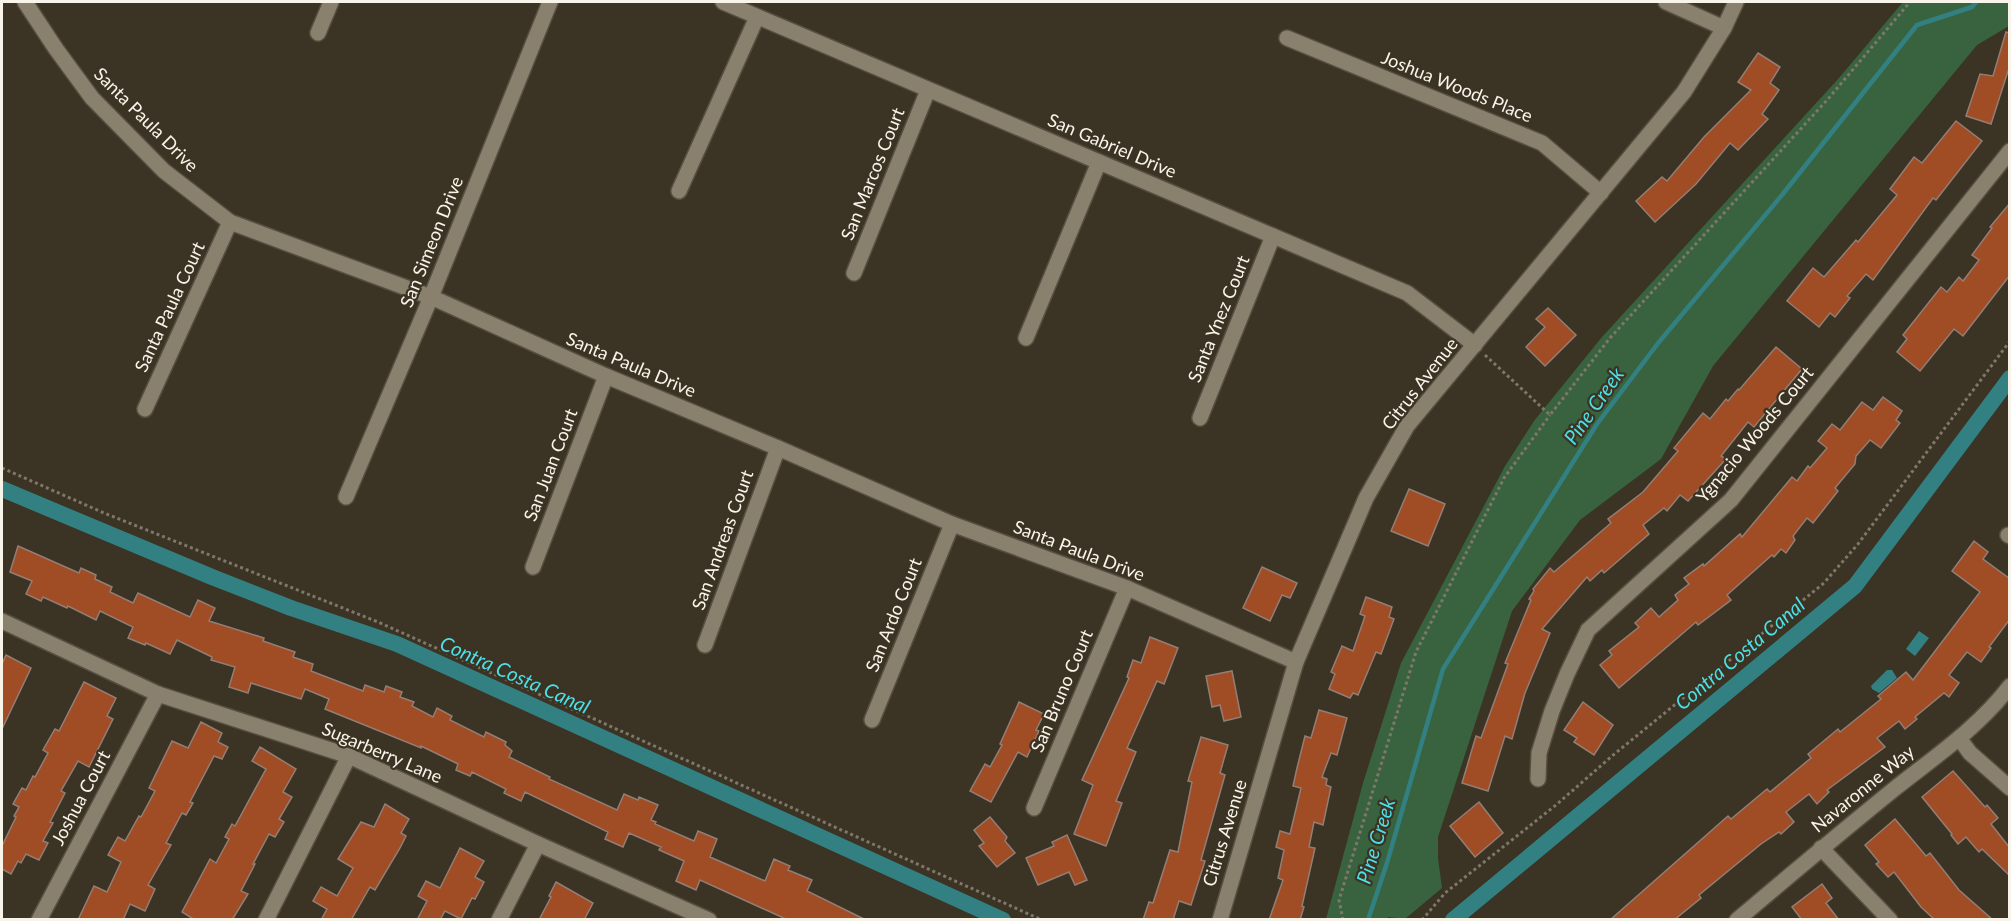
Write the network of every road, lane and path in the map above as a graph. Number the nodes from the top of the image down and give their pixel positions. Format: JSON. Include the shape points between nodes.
{"nodes":[{"id":1,"x":25,"y":2,"type":"edge"},
{"id":2,"x":331,"y":2,"type":"edge"},
{"id":3,"x":550,"y":2,"type":"edge"},
{"id":4,"x":723,"y":2,"type":"edge"},
{"id":5,"x":1666,"y":2,"type":"edge"},
{"id":6,"x":1736,"y":2,"type":"edge"},
{"id":7,"x":1910,"y":2,"type":"edge"},
{"id":8,"x":757,"y":17,"type":"junction"},
{"id":9,"x":1724,"y":28,"type":"junction"},
{"id":10,"x":318,"y":33,"type":"dead end"},
{"id":11,"x":1287,"y":38,"type":"dead end"},
{"id":12,"x":928,"y":90,"type":"junction"},
{"id":13,"x":2010,"y":151,"type":"edge"},
{"id":14,"x":1099,"y":162,"type":"junction"},
{"id":15,"x":679,"y":191,"type":"dead end"},
{"id":16,"x":1601,"y":193,"type":"junction"},
{"id":17,"x":230,"y":222,"type":"junction"},
{"id":18,"x":1273,"y":236,"type":"junction"},
{"id":19,"x":854,"y":273,"type":"dead end"},
{"id":20,"x":431,"y":297,"type":"junction"},
{"id":21,"x":1026,"y":338,"type":"dead end"},
{"id":22,"x":2010,"y":341,"type":"edge"},
{"id":23,"x":1475,"y":345,"type":"junction"},
{"id":24,"x":606,"y":376,"type":"junction"},
{"id":25,"x":145,"y":409,"type":"dead end"},
{"id":26,"x":1550,"y":415,"type":"junction"},
{"id":27,"x":1200,"y":418,"type":"dead end"},
{"id":28,"x":778,"y":448,"type":"junction"},
{"id":29,"x":2,"y":468,"type":"edge"},
{"id":30,"x":346,"y":497,"type":"dead end"},
{"id":31,"x":952,"y":524,"type":"junction"},
{"id":32,"x":533,"y":567,"type":"dead end"},
{"id":33,"x":1127,"y":588,"type":"junction"},
{"id":34,"x":2,"y":621,"type":"edge"},
{"id":35,"x":705,"y":645,"type":"dead end"},
{"id":36,"x":1296,"y":662,"type":"junction"},
{"id":37,"x":2010,"y":687,"type":"edge"},
{"id":38,"x":158,"y":694,"type":"junction"},
{"id":39,"x":872,"y":720,"type":"dead end"},
{"id":40,"x":1959,"y":738,"type":"junction"},
{"id":41,"x":349,"y":756,"type":"junction"},
{"id":42,"x":1538,"y":779,"type":"dead end"},
{"id":43,"x":2010,"y":788,"type":"edge"},
{"id":44,"x":1034,"y":808,"type":"dead end"},
{"id":45,"x":538,"y":844,"type":"junction"},
{"id":46,"x":1821,"y":848,"type":"junction"},
{"id":47,"x":39,"y":920,"type":"edge"},
{"id":48,"x":266,"y":920,"type":"edge"},
{"id":49,"x":499,"y":920,"type":"edge"},
{"id":50,"x":709,"y":920,"type":"edge"},
{"id":51,"x":1042,"y":920,"type":"edge"},
{"id":52,"x":1220,"y":920,"type":"edge"},
{"id":53,"x":1343,"y":920,"type":"edge"},
{"id":54,"x":1422,"y":920,"type":"edge"},
{"id":55,"x":1737,"y":920,"type":"edge"},
{"id":56,"x":1890,"y":920,"type":"edge"}],
"edges":[{"from":1,"to":17,"type":"street","name":"Santa Paula Drive","via":[[92,98],[164,171]]},
{"from":2,"to":10,"type":"street"},
{"from":3,"to":20,"type":"street","name":"San Simeon Drive"},
{"from":4,"to":8,"type":"street","name":"San Gabriel Drive"},
{"from":5,"to":9,"type":"street"},
{"from":6,"to":9,"type":"street","name":"Citrus Avenue"},
{"from":7,"to":26,"type":"path","via":[[1828,99],[1610,338]]},
{"from":8,"to":12,"type":"street","name":"San Gabriel Drive"},
{"from":8,"to":15,"type":"street"},
{"from":9,"to":16,"type":"street","name":"Citrus Avenue","via":[[1684,92]]},
{"from":11,"to":16,"type":"street","name":"Joshua Woods Place","via":[[1542,143]]},
{"from":12,"to":14,"type":"street","name":"San Gabriel Drive"},
{"from":12,"to":19,"type":"street","name":"San Marcos Court"},
{"from":13,"to":42,"type":"street","name":"Ygnacio Woods Court","via":[[1731,500],[1588,630],[1552,711],[1539,753]]},
{"from":14,"to":18,"type":"street","name":"San Gabriel Drive"},
{"from":14,"to":21,"type":"street"},
{"from":16,"to":23,"type":"street","name":"Citrus Avenue"},
{"from":17,"to":20,"type":"street","name":"Santa Paula Drive"},
{"from":17,"to":25,"type":"street","name":"Santa Paula Court"},
{"from":18,"to":23,"type":"street","name":"San Gabriel Drive","via":[[1407,293]]},
{"from":18,"to":27,"type":"street","name":"Santa Ynez Court"},
{"from":20,"to":24,"type":"street","name":"Santa Paula Drive"},
{"from":20,"to":30,"type":"street","name":"San Simeon Drive"},
{"from":22,"to":54,"type":"path","via":[[1824,583],[1445,893]]},
{"from":23,"to":26,"type":"path"},
{"from":23,"to":36,"type":"street","name":"Citrus Avenue","via":[[1407,426],[1372,488]]},
{"from":24,"to":28,"type":"street","name":"Santa Paula Drive"},
{"from":24,"to":32,"type":"street","name":"San Juan Court"},
{"from":26,"to":53,"type":"path","via":[[1504,478],[1416,652],[1339,900]]},
{"from":28,"to":31,"type":"street","name":"Santa Paula Drive"},
{"from":28,"to":35,"type":"street","name":"San Andreas Court"},
{"from":29,"to":51,"type":"path","via":[[378,622]]},
{"from":31,"to":33,"type":"street","name":"Santa Paula Drive"},
{"from":31,"to":39,"type":"street","name":"San Ardo Court"},
{"from":33,"to":36,"type":"street","name":"Santa Paula Drive"},
{"from":33,"to":44,"type":"street","name":"San Bruno Court"},
{"from":34,"to":38,"type":"street","name":"Sugarberry Lane"},
{"from":36,"to":52,"type":"street","name":"Citrus Avenue"},
{"from":37,"to":40,"type":"street","name":"Navaronne Way"},
{"from":38,"to":41,"type":"street","name":"Sugarberry Lane"},
{"from":38,"to":47,"type":"street","name":"Joshua Court"},
{"from":40,"to":43,"type":"street","via":[[1970,753]]},
{"from":40,"to":46,"type":"street","name":"Navaronne Way"},
{"from":41,"to":45,"type":"street","name":"Sugarberry Lane"},
{"from":41,"to":48,"type":"street"},
{"from":45,"to":49,"type":"street"},
{"from":45,"to":50,"type":"street","name":"Sugarberry Lane"},
{"from":46,"to":55,"type":"street","name":"Navaronne Way"},
{"from":46,"to":56,"type":"street"}]}
